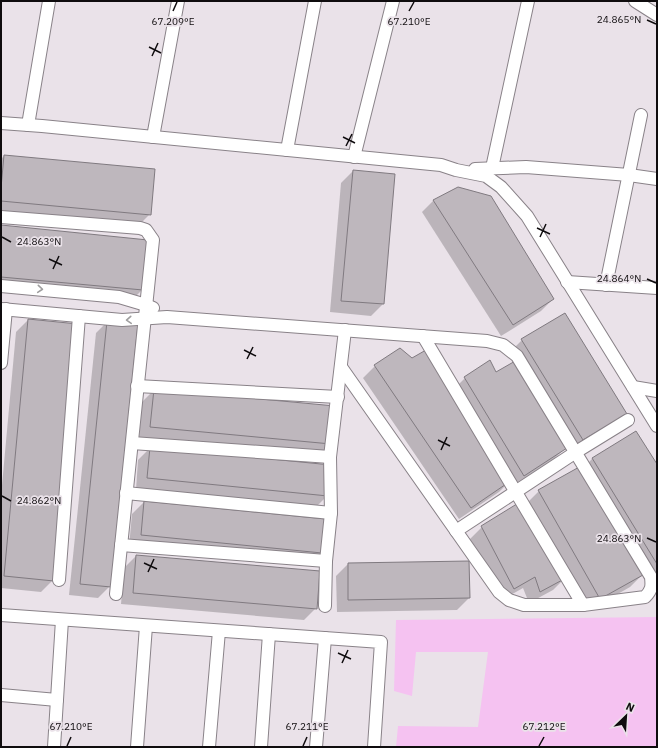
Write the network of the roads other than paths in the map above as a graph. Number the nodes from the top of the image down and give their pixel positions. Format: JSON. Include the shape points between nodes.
{"nodes":[{"id":1,"x":50,"y":1,"type":"edge"},
{"id":2,"x":178,"y":1,"type":"edge"},
{"id":3,"x":316,"y":1,"type":"edge"},
{"id":4,"x":393,"y":1,"type":"edge"},
{"id":5,"x":528,"y":1,"type":"edge"},
{"id":6,"x":635,"y":1,"type":"edge"},
{"id":7,"x":657,"y":15,"type":"edge"},
{"id":8,"x":641,"y":116,"type":"dead end"},
{"id":9,"x":1,"y":123,"type":"edge"},
{"id":10,"x":28,"y":125,"type":"junction"},
{"id":11,"x":153,"y":137,"type":"junction"},
{"id":12,"x":287,"y":150,"type":"junction"},
{"id":13,"x":354,"y":157,"type":"junction"},
{"id":14,"x":492,"y":168,"type":"junction"},
{"id":15,"x":456,"y":170,"type":"junction"},
{"id":16,"x":629,"y":175,"type":"junction"},
{"id":17,"x":657,"y":179,"type":"edge"},
{"id":18,"x":1,"y":217,"type":"edge"},
{"id":19,"x":567,"y":282,"type":"junction"},
{"id":20,"x":606,"y":285,"type":"junction"},
{"id":21,"x":1,"y":286,"type":"edge"},
{"id":22,"x":657,"y":288,"type":"edge"},
{"id":23,"x":146,"y":305,"type":"junction"},
{"id":24,"x":4,"y":309,"type":"edge"},
{"id":25,"x":79,"y":316,"type":"junction"},
{"id":26,"x":167,"y":317,"type":"junction"},
{"id":27,"x":145,"y":318,"type":"junction"},
{"id":28,"x":345,"y":330,"type":"junction"},
{"id":29,"x":423,"y":336,"type":"junction"},
{"id":30,"x":1,"y":363,"type":"edge"},
{"id":31,"x":341,"y":367,"type":"junction"},
{"id":32,"x":137,"y":386,"type":"junction"},
{"id":33,"x":633,"y":388,"type":"junction"},
{"id":34,"x":657,"y":391,"type":"edge"},
{"id":35,"x":338,"y":397,"type":"junction"},
{"id":36,"x":628,"y":420,"type":"dead end"},
{"id":37,"x":657,"y":426,"type":"edge"},
{"id":38,"x":132,"y":443,"type":"junction"},
{"id":39,"x":576,"y":452,"type":"junction"},
{"id":40,"x":330,"y":457,"type":"junction"},
{"id":41,"x":516,"y":492,"type":"junction"},
{"id":42,"x":126,"y":493,"type":"junction"},
{"id":43,"x":331,"y":513,"type":"junction"},
{"id":44,"x":456,"y":531,"type":"junction"},
{"id":45,"x":121,"y":545,"type":"junction"},
{"id":46,"x":326,"y":561,"type":"junction"},
{"id":47,"x":59,"y":580,"type":"dead end"},
{"id":48,"x":116,"y":594,"type":"dead end"},
{"id":49,"x":583,"y":605,"type":"junction"},
{"id":50,"x":325,"y":606,"type":"dead end"},
{"id":51,"x":1,"y":615,"type":"edge"},
{"id":52,"x":62,"y":620,"type":"junction"},
{"id":53,"x":146,"y":626,"type":"junction"},
{"id":54,"x":219,"y":631,"type":"junction"},
{"id":55,"x":269,"y":634,"type":"junction"},
{"id":56,"x":325,"y":638,"type":"junction"},
{"id":57,"x":1,"y":695,"type":"edge"},
{"id":58,"x":57,"y":700,"type":"junction"},
{"id":59,"x":54,"y":747,"type":"edge"},
{"id":60,"x":137,"y":747,"type":"edge"},
{"id":61,"x":209,"y":747,"type":"edge"},
{"id":62,"x":261,"y":747,"type":"edge"},
{"id":63,"x":316,"y":747,"type":"edge"},
{"id":64,"x":374,"y":747,"type":"edge"}],
"edges":[{"from":1,"to":10,"type":"street"},
{"from":2,"to":11,"type":"street"},
{"from":3,"to":12,"type":"street"},
{"from":4,"to":13,"type":"street"},
{"from":5,"to":14,"type":"street"},
{"from":6,"to":7,"type":"street"},
{"from":8,"to":16,"type":"street"},
{"from":9,"to":10,"type":"street"},
{"from":10,"to":11,"type":"street"},
{"from":11,"to":12,"type":"street"},
{"from":12,"to":13,"type":"street"},
{"from":13,"to":15,"type":"street","via":[[441,165]]},
{"from":14,"to":15,"type":"street"},
{"from":14,"to":16,"type":"street","via":[[526,167]]},
{"from":15,"to":19,"type":"street","via":[[486,176],[501,187],[526,216]]},
{"from":16,"to":17,"type":"street"},
{"from":16,"to":20,"type":"street"},
{"from":18,"to":23,"type":"street","via":[[146,230],[153,240]]},
{"from":19,"to":20,"type":"street"},
{"from":19,"to":33,"type":"street"},
{"from":20,"to":22,"type":"street"},
{"from":21,"to":23,"type":"street","one_way":true,"via":[[119,297]]},
{"from":23,"to":26,"type":"street"},
{"from":23,"to":27,"type":"street"},
{"from":24,"to":25,"type":"street"},
{"from":24,"to":30,"type":"street"},
{"from":27,"to":25,"type":"street","one_way":true,"via":[[122,320]]},
{"from":25,"to":47,"type":"street"},
{"from":26,"to":27,"type":"street"},
{"from":26,"to":28,"type":"street"},
{"from":27,"to":32,"type":"street"},
{"from":28,"to":29,"type":"street"},
{"from":28,"to":31,"type":"street"},
{"from":29,"to":39,"type":"street","via":[[487,341],[503,345],[517,356]]},
{"from":29,"to":41,"type":"street"},
{"from":31,"to":35,"type":"street"},
{"from":31,"to":44,"type":"street"},
{"from":32,"to":35,"type":"street"},
{"from":32,"to":38,"type":"street"},
{"from":33,"to":34,"type":"street"},
{"from":33,"to":37,"type":"street"},
{"from":35,"to":40,"type":"street"},
{"from":36,"to":39,"type":"street"},
{"from":38,"to":40,"type":"street"},
{"from":38,"to":42,"type":"street"},
{"from":39,"to":41,"type":"street"},
{"from":39,"to":49,"type":"street","via":[[651,577],[652,584],[646,597]]},
{"from":40,"to":43,"type":"street"},
{"from":41,"to":44,"type":"street"},
{"from":41,"to":49,"type":"street"},
{"from":42,"to":43,"type":"street"},
{"from":42,"to":45,"type":"street"},
{"from":43,"to":46,"type":"street"},
{"from":44,"to":49,"type":"street","via":[[499,592],[509,600],[524,605]]},
{"from":45,"to":46,"type":"street"},
{"from":45,"to":48,"type":"street"},
{"from":46,"to":50,"type":"street"},
{"from":51,"to":52,"type":"street"},
{"from":52,"to":53,"type":"street"},
{"from":52,"to":58,"type":"street"},
{"from":53,"to":54,"type":"street"},
{"from":53,"to":60,"type":"street"},
{"from":54,"to":55,"type":"street"},
{"from":54,"to":61,"type":"street"},
{"from":55,"to":56,"type":"street"},
{"from":55,"to":62,"type":"street"},
{"from":56,"to":63,"type":"street"},
{"from":56,"to":64,"type":"street","via":[[381,642]]},
{"from":57,"to":58,"type":"street"},
{"from":58,"to":59,"type":"street"}]}
